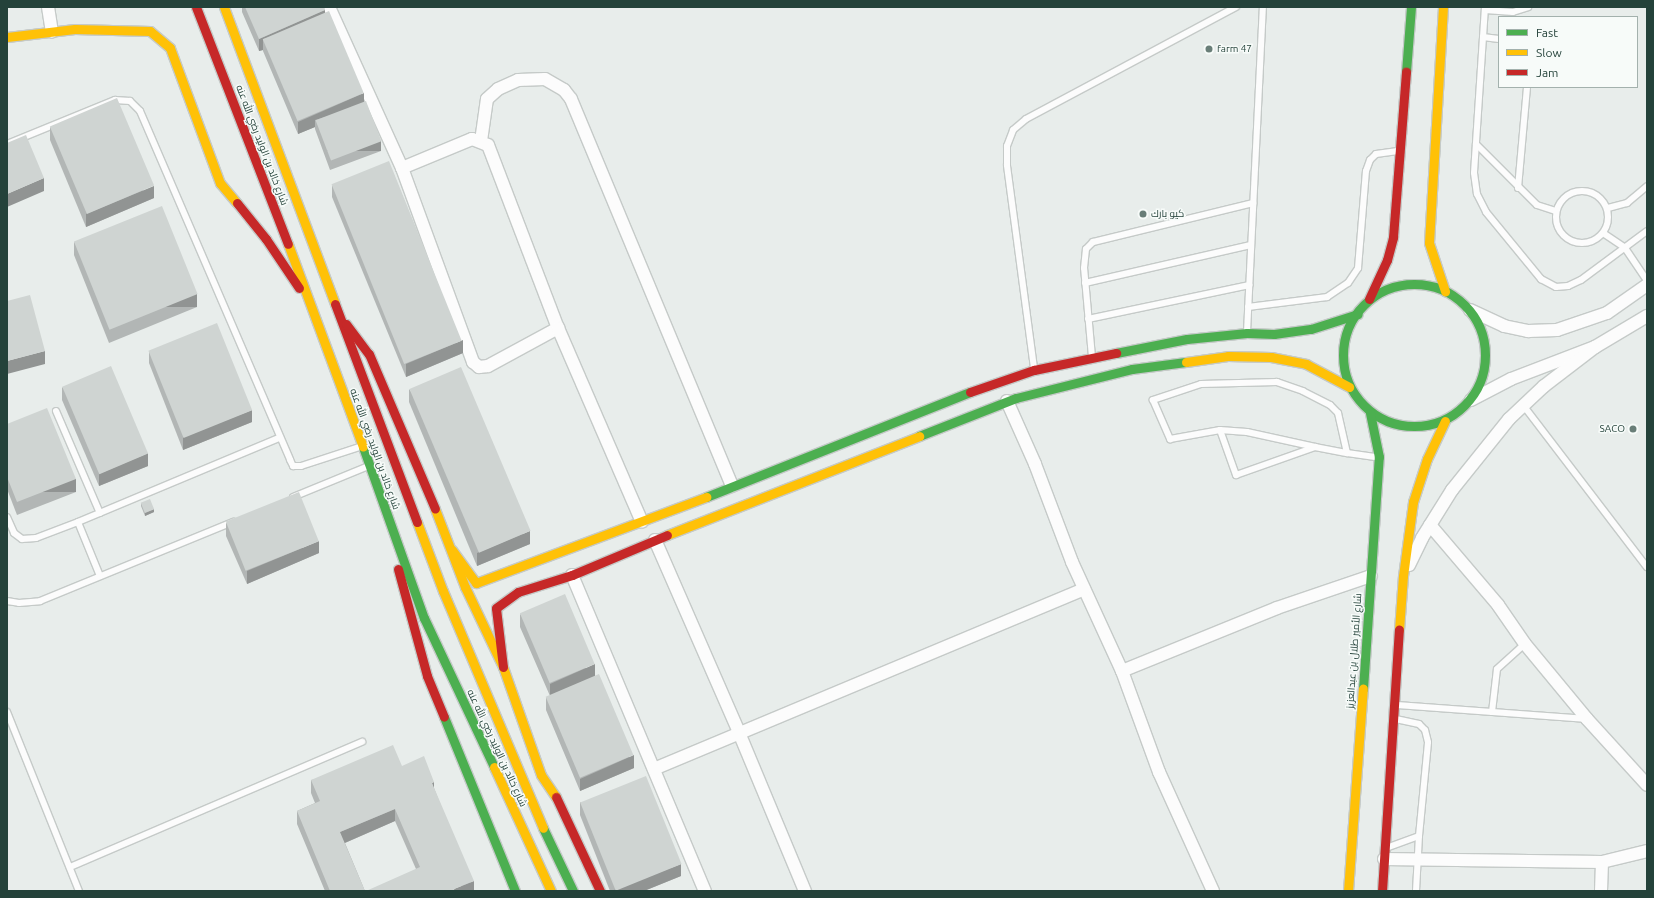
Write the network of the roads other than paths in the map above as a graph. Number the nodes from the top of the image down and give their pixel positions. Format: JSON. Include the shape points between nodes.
{"nodes":[{"id":1,"x":48,"y":7,"type":"edge"},
{"id":2,"x":196,"y":7,"type":"edge"},
{"id":3,"x":224,"y":7,"type":"edge"},
{"id":4,"x":230,"y":7,"type":"edge"},
{"id":5,"x":328,"y":7,"type":"edge"},
{"id":6,"x":1236,"y":7,"type":"edge"},
{"id":7,"x":1263,"y":7,"type":"edge"},
{"id":8,"x":1411,"y":7,"type":"edge"},
{"id":9,"x":1443,"y":7,"type":"edge"},
{"id":10,"x":1528,"y":7,"type":"edge"},
{"id":11,"x":1485,"y":8,"type":"edge"},
{"id":12,"x":230,"y":22,"type":"junction"},
{"id":13,"x":52,"y":32,"type":"junction"},
{"id":14,"x":7,"y":37,"type":"edge"},
{"id":15,"x":1483,"y":37,"type":"junction"},
{"id":16,"x":1498,"y":39,"type":"edge"},
{"id":17,"x":1527,"y":88,"type":"edge"},
{"id":18,"x":481,"y":141,"type":"junction"},
{"id":19,"x":7,"y":144,"type":"edge"},
{"id":20,"x":1476,"y":144,"type":"junction"},
{"id":21,"x":1401,"y":151,"type":"junction"},
{"id":22,"x":402,"y":168,"type":"junction"},
{"id":23,"x":1647,"y":186,"type":"edge"},
{"id":24,"x":1518,"y":188,"type":"junction"},
{"id":25,"x":1253,"y":203,"type":"junction"},
{"id":26,"x":1608,"y":208,"type":"junction"},
{"id":27,"x":1556,"y":211,"type":"junction"},
{"id":28,"x":1647,"y":231,"type":"edge"},
{"id":29,"x":1603,"y":233,"type":"junction"},
{"id":30,"x":1251,"y":245,"type":"junction"},
{"id":31,"x":1625,"y":248,"type":"junction"},
{"id":32,"x":1647,"y":281,"type":"edge"},
{"id":33,"x":1085,"y":284,"type":"junction"},
{"id":34,"x":1249,"y":285,"type":"junction"},
{"id":35,"x":1647,"y":285,"type":"edge"},
{"id":36,"x":1445,"y":291,"type":"junction"},
{"id":37,"x":1369,"y":299,"type":"junction"},
{"id":38,"x":312,"y":306,"type":"junction"},
{"id":39,"x":1248,"y":307,"type":"junction"},
{"id":40,"x":1470,"y":310,"type":"junction"},
{"id":41,"x":1358,"y":314,"type":"junction"},
{"id":42,"x":340,"y":315,"type":"junction"},
{"id":43,"x":1647,"y":316,"type":"edge"},
{"id":44,"x":1088,"y":319,"type":"junction"},
{"id":45,"x":558,"y":328,"type":"junction"},
{"id":46,"x":1247,"y":333,"type":"junction"},
{"id":47,"x":1595,"y":347,"type":"junction"},
{"id":48,"x":1092,"y":357,"type":"junction"},
{"id":49,"x":1034,"y":370,"type":"junction"},
{"id":50,"x":1348,"y":387,"type":"junction"},
{"id":51,"x":1471,"y":400,"type":"junction"},
{"id":52,"x":1007,"y":401,"type":"junction"},
{"id":53,"x":1523,"y":405,"type":"junction"},
{"id":54,"x":56,"y":411,"type":"dead end"},
{"id":55,"x":1370,"y":413,"type":"junction"},
{"id":56,"x":1445,"y":421,"type":"junction"},
{"id":57,"x":1220,"y":430,"type":"junction"},
{"id":58,"x":279,"y":438,"type":"junction"},
{"id":59,"x":362,"y":446,"type":"junction"},
{"id":60,"x":1315,"y":447,"type":"junction"},
{"id":61,"x":1347,"y":453,"type":"junction"},
{"id":62,"x":1379,"y":457,"type":"junction"},
{"id":63,"x":371,"y":469,"type":"junction"},
{"id":64,"x":732,"y":486,"type":"junction"},
{"id":65,"x":289,"y":498,"type":"edge"},
{"id":66,"x":100,"y":513,"type":"junction"},
{"id":67,"x":7,"y":517,"type":"edge"},
{"id":68,"x":238,"y":519,"type":"edge"},
{"id":69,"x":78,"y":522,"type":"junction"},
{"id":70,"x":642,"y":522,"type":"junction"},
{"id":71,"x":1430,"y":525,"type":"junction"},
{"id":72,"x":655,"y":540,"type":"junction"},
{"id":73,"x":452,"y":550,"type":"junction"},
{"id":74,"x":1647,"y":567,"type":"edge"},
{"id":75,"x":572,"y":575,"type":"junction"},
{"id":76,"x":100,"y":576,"type":"junction"},
{"id":77,"x":1371,"y":576,"type":"junction"},
{"id":78,"x":1403,"y":576,"type":"junction"},
{"id":79,"x":1084,"y":589,"type":"junction"},
{"id":80,"x":7,"y":601,"type":"edge"},
{"id":81,"x":1525,"y":644,"type":"junction"},
{"id":82,"x":503,"y":667,"type":"junction"},
{"id":83,"x":1122,"y":671,"type":"junction"},
{"id":84,"x":1394,"y":705,"type":"junction"},
{"id":85,"x":7,"y":712,"type":"edge"},
{"id":86,"x":1492,"y":712,"type":"junction"},
{"id":87,"x":1393,"y":718,"type":"junction"},
{"id":88,"x":1587,"y":720,"type":"junction"},
{"id":89,"x":740,"y":735,"type":"junction"},
{"id":90,"x":362,"y":742,"type":"dead end"},
{"id":91,"x":654,"y":769,"type":"junction"},
{"id":92,"x":1647,"y":785,"type":"edge"},
{"id":93,"x":1419,"y":836,"type":"junction"},
{"id":94,"x":1647,"y":851,"type":"edge"},
{"id":95,"x":1384,"y":854,"type":"junction"},
{"id":96,"x":1418,"y":859,"type":"junction"},
{"id":97,"x":1602,"y":862,"type":"junction"},
{"id":98,"x":70,"y":867,"type":"junction"},
{"id":99,"x":79,"y":891,"type":"edge"},
{"id":100,"x":515,"y":891,"type":"edge"},
{"id":101,"x":551,"y":891,"type":"edge"},
{"id":102,"x":573,"y":891,"type":"edge"},
{"id":103,"x":600,"y":891,"type":"edge"},
{"id":104,"x":705,"y":891,"type":"edge"},
{"id":105,"x":805,"y":891,"type":"edge"},
{"id":106,"x":1212,"y":891,"type":"edge"},
{"id":107,"x":1348,"y":891,"type":"edge"},
{"id":108,"x":1382,"y":891,"type":"edge"},
{"id":109,"x":1416,"y":891,"type":"edge"},
{"id":110,"x":1601,"y":891,"type":"edge"}],
"edges":[{"from":1,"to":13,"type":"street"},
{"from":2,"to":38,"type":"street","name":"شارع خالد بن الوليد رضي الله عنه"},
{"from":3,"to":12,"type":"street","name":"شارع خالد بن الوليد رضي الله عنه"},
{"from":4,"to":12,"type":"street"},
{"from":5,"to":22,"type":"street"},
{"from":6,"to":49,"type":"lane","via":[[1026,119],[1014,130],[1007,146],[1007,165]]},
{"from":7,"to":25,"type":"lane"},
{"from":8,"to":21,"type":"street"},
{"from":9,"to":36,"type":"street","via":[[1429,243]]},
{"from":10,"to":11,"type":"lane","via":[[1514,12]]},
{"from":11,"to":15,"type":"lane"},
{"from":12,"to":42,"type":"street","name":"شارع خالد بن الوليد رضي الله عنه"},
{"from":13,"to":14,"type":"street"},
{"from":13,"to":38,"type":"street","via":[[75,29],[150,31],[170,48],[220,183],[266,239]]},
{"from":15,"to":16,"type":"lane"},
{"from":15,"to":20,"type":"lane"},
{"from":17,"to":24,"type":"lane"},
{"from":18,"to":22,"type":"street","via":[[472,139]]},
{"from":18,"to":45,"type":"street","via":[[488,146]]},
{"from":18,"to":64,"type":"street","via":[[487,99],[498,89],[518,80],[545,79],[564,90],[571,99]]},
{"from":19,"to":58,"type":"lane","via":[[115,100],[130,100],[140,111]]},
{"from":20,"to":24,"type":"lane"},
{"from":20,"to":31,"type":"lane","via":[[1474,173],[1477,194],[1486,212],[1541,279],[1556,287],[1568,286],[1581,280]]},
{"from":21,"to":37,"type":"street","via":[[1393,237],[1387,260]]},
{"from":21,"to":39,"type":"lane","via":[[1376,154],[1370,160],[1366,171],[1358,268],[1348,282],[1327,297]]},
{"from":22,"to":45,"type":"street","via":[[473,362],[479,367],[488,366]]},
{"from":23,"to":26,"type":"lane","via":[[1627,203]]},
{"from":24,"to":27,"type":"lane","via":[[1537,205]]},
{"from":25,"to":30,"type":"lane"},
{"from":25,"to":33,"type":"lane","via":[[1093,242],[1086,248],[1084,258]]},
{"from":26,"to":27,"type":"lane","via":[[1598,194],[1581,190],[1565,196]]},
{"from":26,"to":29,"type":"lane","via":[[1609,217]]},
{"from":27,"to":29,"type":"lane","via":[[1559,229],[1571,241],[1588,243]]},
{"from":28,"to":31,"type":"lane"},
{"from":29,"to":31,"type":"lane"},
{"from":30,"to":33,"type":"lane"},
{"from":30,"to":34,"type":"lane"},
{"from":31,"to":32,"type":"lane"},
{"from":33,"to":44,"type":"lane"},
{"from":34,"to":39,"type":"lane"},
{"from":34,"to":44,"type":"lane"},
{"from":35,"to":40,"type":"street","via":[[1607,313],[1557,330],[1528,331],[1504,326]]},
{"from":36,"to":37,"type":"street","via":[[1414,283],[1383,290]]},
{"from":36,"to":40,"type":"street","via":[[1458,298]]},
{"from":37,"to":41,"type":"street"},
{"from":38,"to":59,"type":"street","name":"شارع خالد بن الوليد رضي الله عنه"},
{"from":39,"to":46,"type":"lane"},
{"from":40,"to":51,"type":"street","via":[[1479,324],[1486,355],[1484,371]]},
{"from":41,"to":46,"type":"street","via":[[1311,329],[1274,334]]},
{"from":41,"to":50,"type":"street","via":[[1350,324],[1344,340],[1342,356]]},
{"from":42,"to":73,"type":"street","via":[[369,354]]},
{"from":42,"to":102,"type":"street","name":"شارع خالد بن الوليد رضي الله عنه","via":[[443,591],[528,797]]},
{"from":43,"to":47,"type":"street"},
{"from":44,"to":48,"type":"lane"},
{"from":45,"to":70,"type":"street"},
{"from":46,"to":48,"type":"street","via":[[1187,339]]},
{"from":47,"to":51,"type":"street","via":[[1511,379]]},
{"from":47,"to":53,"type":"street"},
{"from":48,"to":49,"type":"street"},
{"from":49,"to":64,"type":"street","via":[[970,392]]},
{"from":50,"to":52,"type":"street","via":[[1306,364],[1271,357],[1228,356],[1132,369]]},
{"from":50,"to":55,"type":"street"},
{"from":51,"to":56,"type":"street"},
{"from":52,"to":72,"type":"street"},
{"from":52,"to":79,"type":"street","via":[[1035,464]]},
{"from":53,"to":71,"type":"street","via":[[1486,445]]},
{"from":53,"to":74,"type":"lane"},
{"from":54,"to":66,"type":"lane"},
{"from":55,"to":56,"type":"street","via":[[1398,426],[1414,427]]},
{"from":55,"to":62,"type":"street","name":"شارع الأمير طلال بن عبدالعزيز"},
{"from":56,"to":78,"type":"street","via":[[1427,459],[1413,502]]},
{"from":57,"to":60,"type":"lane","via":[[1275,437]]},
{"from":57,"to":60,"type":"lane","via":[[1236,475]]},
{"from":57,"to":61,"type":"lane","via":[[1170,439],[1153,400],[1201,384],[1277,382],[1303,391],[1330,405],[1338,413]]},
{"from":58,"to":59,"type":"lane","via":[[293,466]]},
{"from":58,"to":66,"type":"lane"},
{"from":59,"to":63,"type":"street","name":"شارع خالد بن الوليد رضي الله عنه"},
{"from":60,"to":61,"type":"lane"},
{"from":61,"to":62,"type":"lane"},
{"from":62,"to":77,"type":"street","name":"شارع الأمير طلال بن عبدالعزيز"},
{"from":63,"to":65,"type":"lane"},
{"from":63,"to":100,"type":"street","via":[[427,676]]},
{"from":63,"to":101,"type":"street","name":"شارع خالد بن الوليد رضي الله عنه","via":[[424,618]]},
{"from":64,"to":70,"type":"street"},
{"from":66,"to":69,"type":"lane"},
{"from":67,"to":69,"type":"lane","via":[[14,533],[22,539],[36,538]]},
{"from":68,"to":76,"type":"lane"},
{"from":69,"to":76,"type":"lane"},
{"from":70,"to":73,"type":"street","via":[[476,583]]},
{"from":71,"to":78,"type":"street"},
{"from":71,"to":81,"type":"street","via":[[1498,605]]},
{"from":72,"to":75,"type":"street"},
{"from":72,"to":89,"type":"street"},
{"from":73,"to":82,"type":"street"},
{"from":75,"to":82,"type":"street","via":[[518,592],[496,608]]},
{"from":75,"to":91,"type":"street"},
{"from":76,"to":80,"type":"lane","via":[[40,601]]},
{"from":77,"to":83,"type":"street","via":[[1277,608]]},
{"from":77,"to":107,"type":"street","name":"شارع الأمير طلال بن عبدالعزيز"},
{"from":78,"to":84,"type":"street"},
{"from":79,"to":83,"type":"street"},
{"from":79,"to":89,"type":"street"},
{"from":81,"to":86,"type":"lane","via":[[1497,669]]},
{"from":81,"to":88,"type":"street"},
{"from":82,"to":103,"type":"street","via":[[542,775],[558,801]]},
{"from":83,"to":106,"type":"street","via":[[1159,772]]},
{"from":84,"to":86,"type":"lane"},
{"from":84,"to":87,"type":"street"},
{"from":85,"to":98,"type":"lane"},
{"from":86,"to":88,"type":"lane"},
{"from":87,"to":93,"type":"lane","via":[[1419,724],[1425,730],[1428,742]]},
{"from":87,"to":95,"type":"street"},
{"from":88,"to":92,"type":"street"},
{"from":89,"to":91,"type":"street"},
{"from":89,"to":105,"type":"street"},
{"from":90,"to":98,"type":"lane"},
{"from":91,"to":104,"type":"street"},
{"from":93,"to":95,"type":"lane"},
{"from":93,"to":96,"type":"lane"},
{"from":94,"to":97,"type":"street"},
{"from":95,"to":96,"type":"street"},
{"from":95,"to":108,"type":"street"},
{"from":96,"to":97,"type":"street"},
{"from":96,"to":109,"type":"lane"},
{"from":97,"to":110,"type":"street"},
{"from":98,"to":99,"type":"lane"}]}
